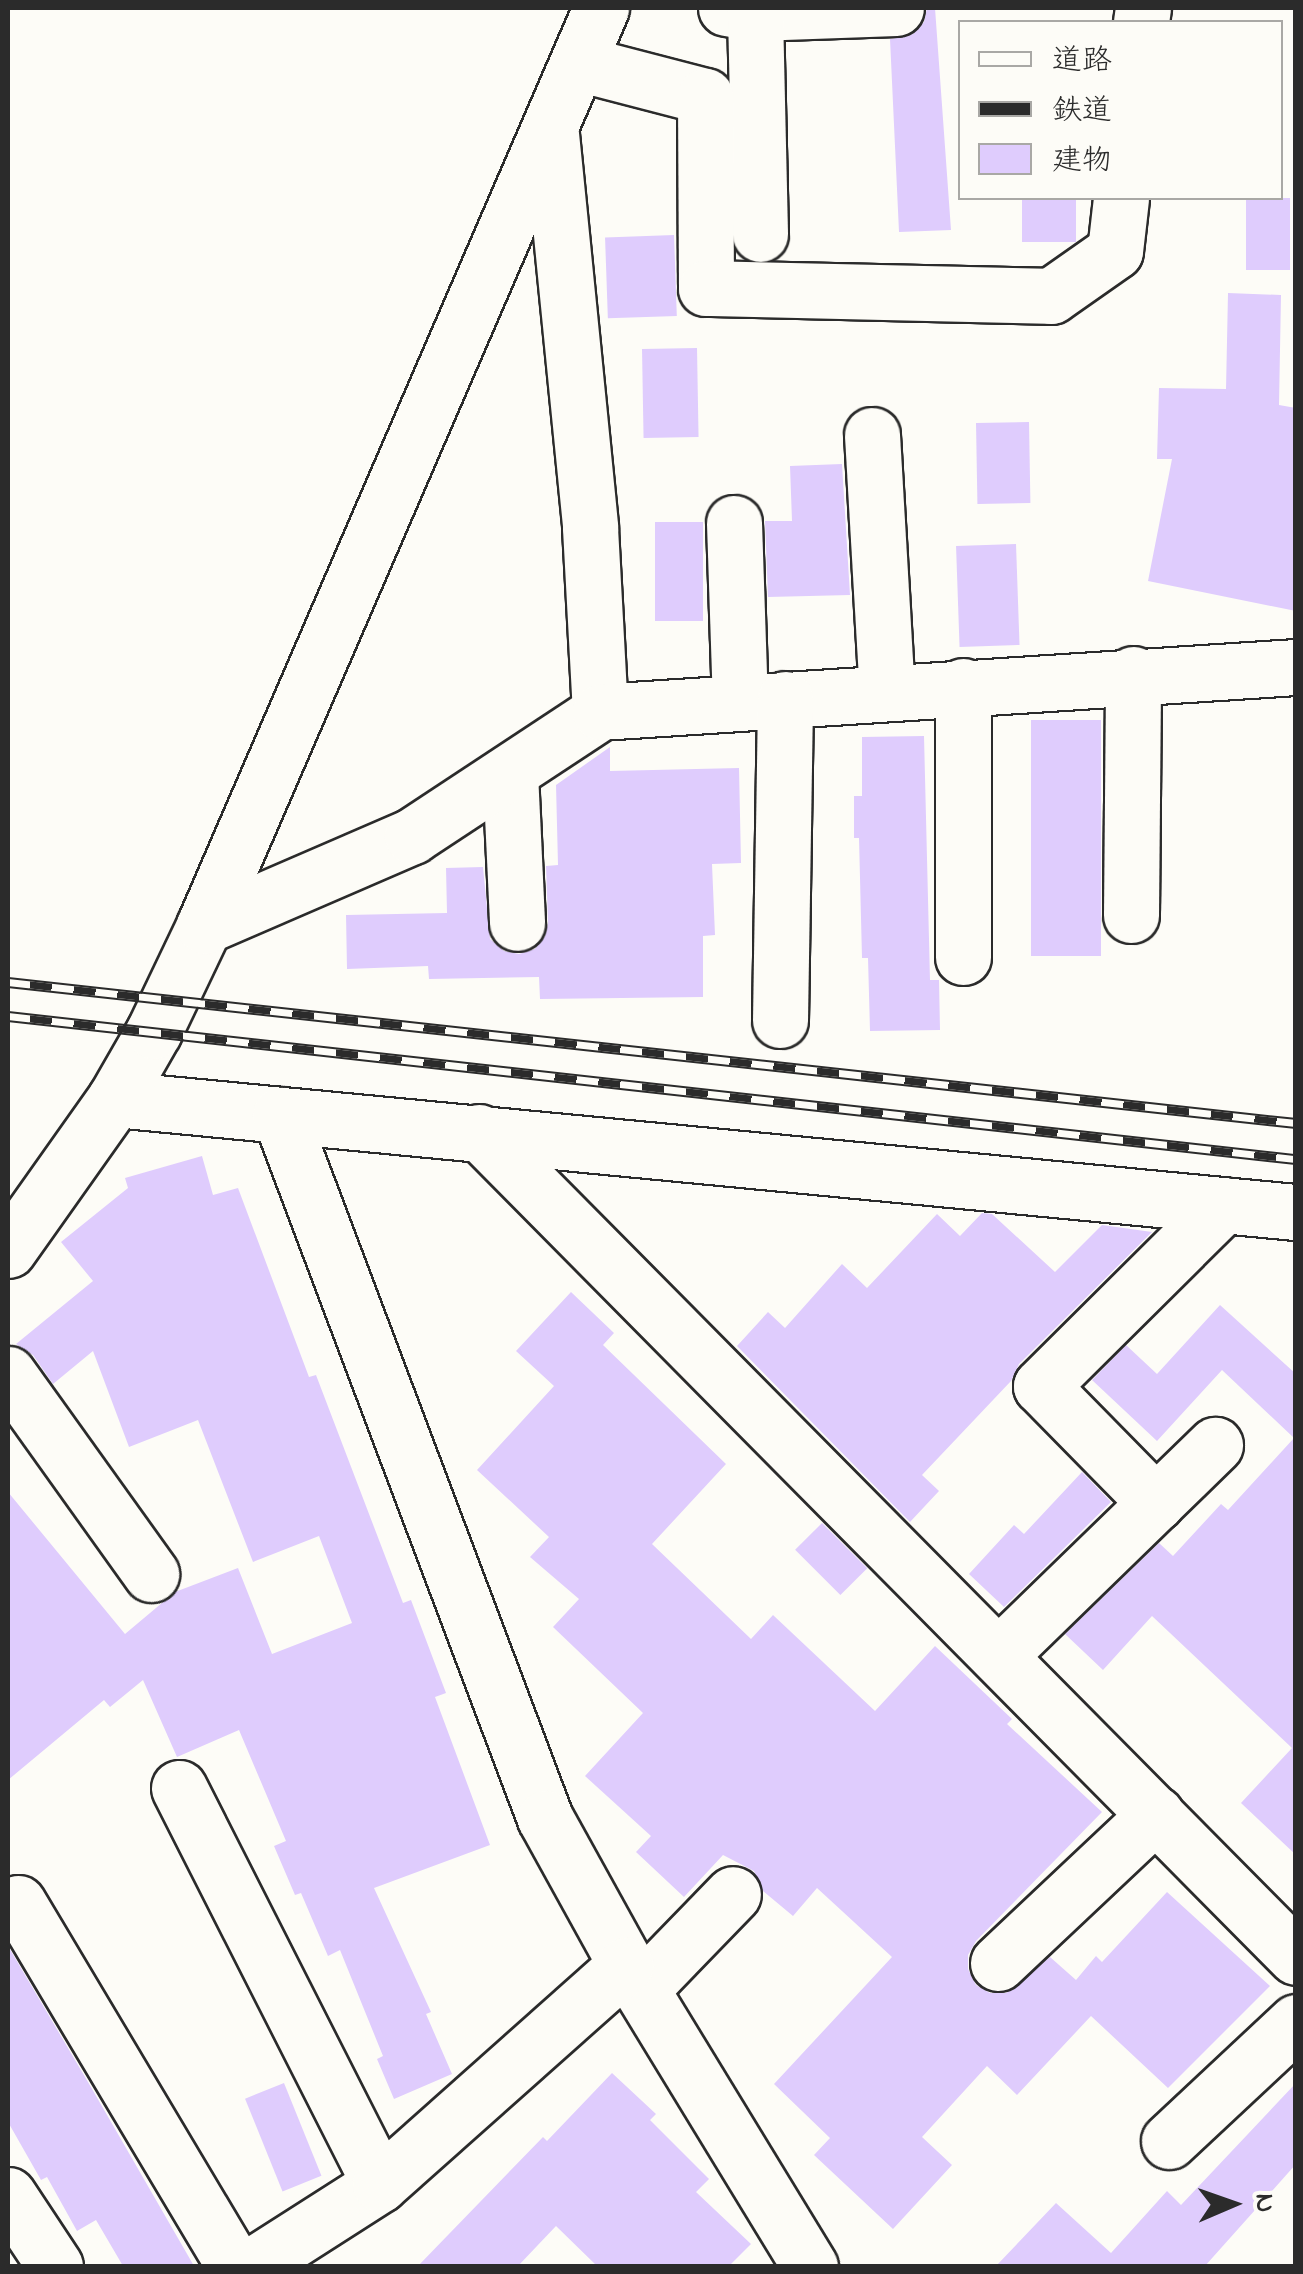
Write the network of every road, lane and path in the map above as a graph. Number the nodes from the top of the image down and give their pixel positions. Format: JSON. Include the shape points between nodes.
{"nodes":[{"id":1,"x":601,"y":8,"type":"edge"},
{"id":2,"x":896,"y":8,"type":"edge"},
{"id":3,"x":740,"y":10,"type":"edge"},
{"id":4,"x":578,"y":62,"type":"junction"},
{"id":5,"x":550,"y":126,"type":"junction"},
{"id":6,"x":1122,"y":200,"type":"edge"},
{"id":7,"x":760,"y":234,"type":"dead end"},
{"id":8,"x":872,"y":435,"type":"dead end"},
{"id":9,"x":734,"y":522,"type":"dead end"},
{"id":10,"x":1296,"y":666,"type":"edge"},
{"id":11,"x":1133,"y":674,"type":"junction"},
{"id":12,"x":963,"y":686,"type":"junction"},
{"id":13,"x":888,"y":692,"type":"junction"},
{"id":14,"x":762,"y":701,"type":"junction"},
{"id":15,"x":600,"y":712,"type":"junction"},
{"id":16,"x":510,"y":772,"type":"junction"},
{"id":17,"x":1131,"y":916,"type":"dead end"},
{"id":18,"x":516,"y":922,"type":"dead end"},
{"id":19,"x":204,"y":926,"type":"junction"},
{"id":20,"x":962,"y":958,"type":"dead end"},
{"id":21,"x":780,"y":1020,"type":"dead end"},
{"id":22,"x":115,"y":1099,"type":"junction"},
{"id":23,"x":280,"y":1115,"type":"junction"},
{"id":24,"x":479,"y":1132,"type":"junction"},
{"id":25,"x":1223,"y":1205,"type":"junction"},
{"id":26,"x":1296,"y":1212,"type":"edge"},
{"id":27,"x":8,"y":1250,"type":"edge"},
{"id":28,"x":8,"y":1374,"type":"edge"},
{"id":29,"x":1216,"y":1445,"type":"dead end"},
{"id":30,"x":1156,"y":1503,"type":"junction"},
{"id":31,"x":151,"y":1574,"type":"dead end"},
{"id":32,"x":1000,"y":1654,"type":"junction"},
{"id":33,"x":179,"y":1788,"type":"dead end"},
{"id":34,"x":1156,"y":1814,"type":"junction"},
{"id":35,"x":732,"y":1894,"type":"dead end"},
{"id":36,"x":18,"y":1903,"type":"dead end"},
{"id":37,"x":1296,"y":1958,"type":"edge"},
{"id":38,"x":998,"y":1963,"type":"dead end"},
{"id":39,"x":634,"y":1977,"type":"junction"},
{"id":40,"x":1296,"y":2022,"type":"edge"},
{"id":41,"x":1169,"y":2141,"type":"dead end"},
{"id":42,"x":380,"y":2184,"type":"junction"},
{"id":43,"x":8,"y":2195,"type":"edge"},
{"id":44,"x":799,"y":2262,"type":"edge"},
{"id":45,"x":55,"y":2266,"type":"edge"},
{"id":46,"x":234,"y":2266,"type":"edge"},
{"id":47,"x":252,"y":2266,"type":"edge"}],
"edges":[{"from":1,"to":4,"type":"street"},
{"from":2,"to":3,"type":"street"},
{"from":3,"to":7,"type":"street"},
{"from":4,"to":5,"type":"street"},
{"from":4,"to":6,"type":"street","via":[[705,96],[706,288],[1051,296],[1115,251]]},
{"from":5,"to":15,"type":"street","via":[[590,528]]},
{"from":5,"to":19,"type":"street"},
{"from":8,"to":13,"type":"street"},
{"from":9,"to":14,"type":"street"},
{"from":10,"to":11,"type":"street"},
{"from":11,"to":12,"type":"street"},
{"from":11,"to":17,"type":"street"},
{"from":12,"to":13,"type":"street"},
{"from":12,"to":20,"type":"street"},
{"from":13,"to":14,"type":"street"},
{"from":14,"to":15,"type":"street"},
{"from":14,"to":21,"type":"street"},
{"from":15,"to":16,"type":"street"},
{"from":16,"to":18,"type":"street"},
{"from":16,"to":19,"type":"street","via":[[412,836]]},
{"from":19,"to":22,"type":"street"},
{"from":22,"to":23,"type":"street"},
{"from":22,"to":27,"type":"street"},
{"from":23,"to":24,"type":"street"},
{"from":23,"to":39,"type":"street","via":[[545,1818]]},
{"from":24,"to":25,"type":"street"},
{"from":24,"to":32,"type":"street"},
{"from":25,"to":26,"type":"street"},
{"from":25,"to":30,"type":"street","via":[[1041,1386]]},
{"from":28,"to":31,"type":"street"},
{"from":29,"to":30,"type":"street"},
{"from":30,"to":32,"type":"street"},
{"from":32,"to":34,"type":"street"},
{"from":33,"to":42,"type":"street"},
{"from":34,"to":37,"type":"street"},
{"from":34,"to":38,"type":"street"},
{"from":35,"to":39,"type":"street"},
{"from":36,"to":46,"type":"street"},
{"from":39,"to":42,"type":"street"},
{"from":39,"to":44,"type":"street"},
{"from":40,"to":41,"type":"street"},
{"from":42,"to":47,"type":"street"},
{"from":43,"to":45,"type":"street"}]}
